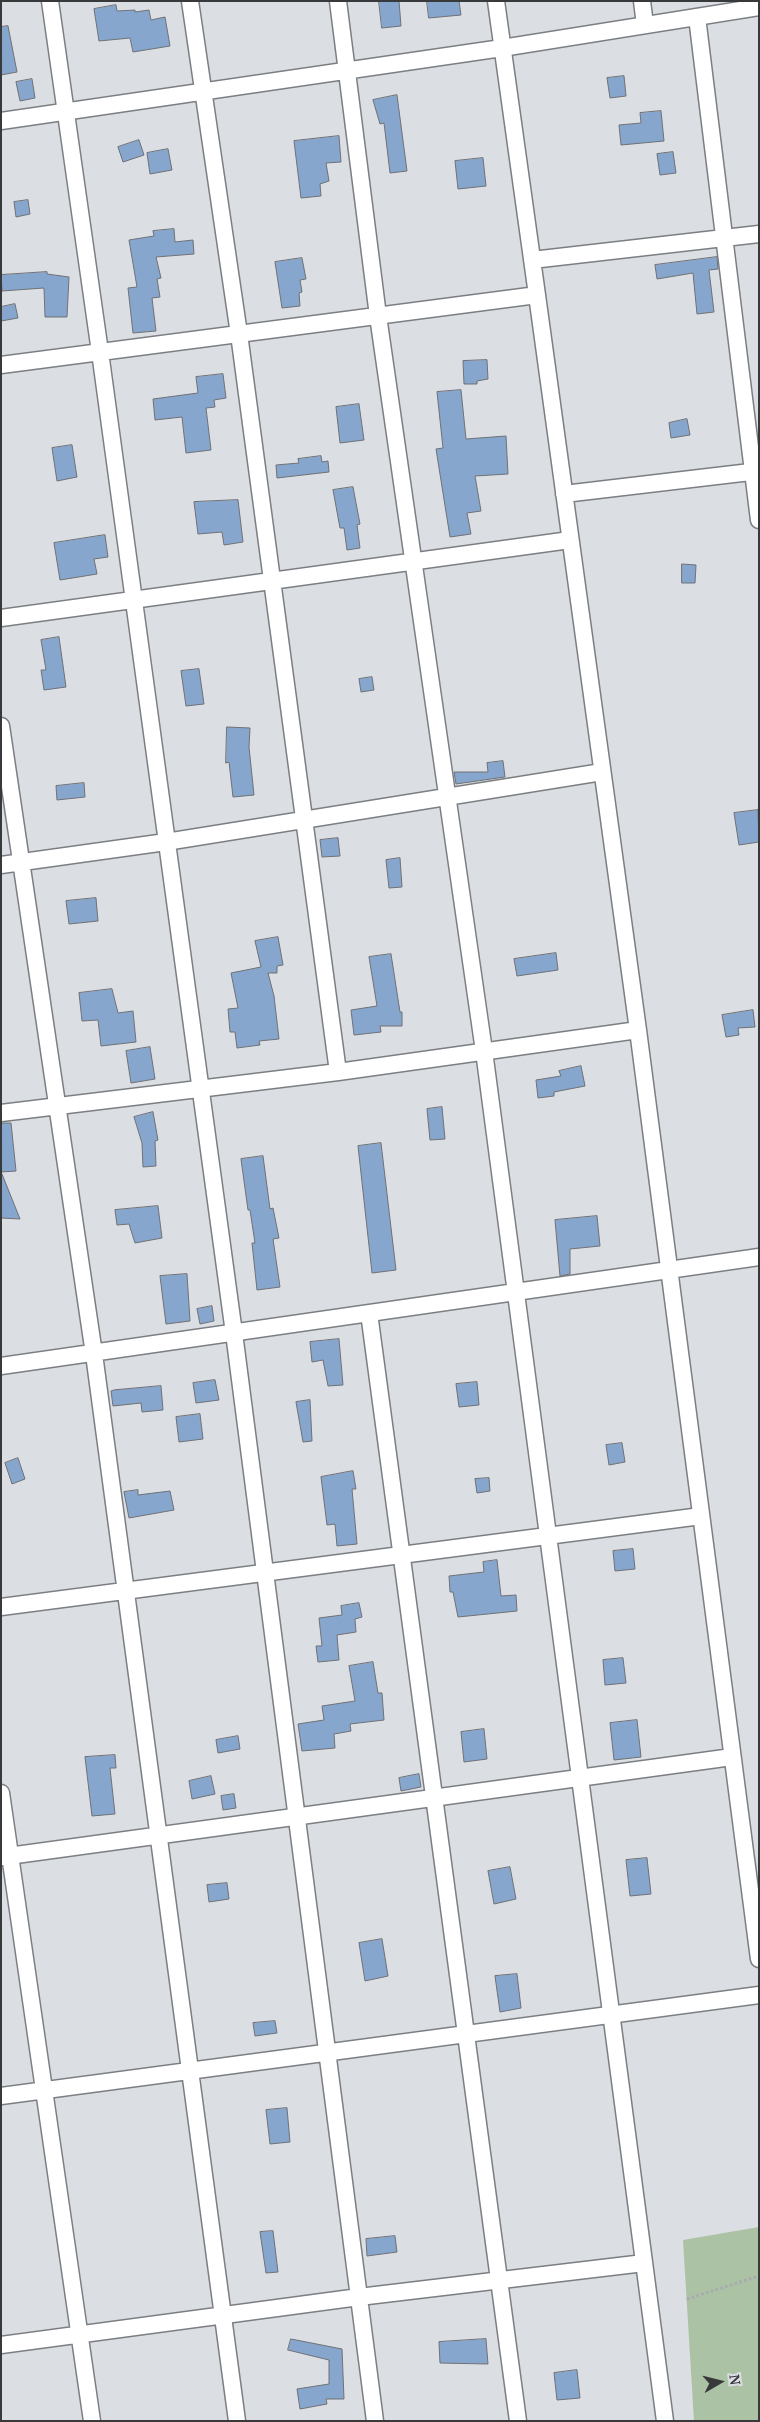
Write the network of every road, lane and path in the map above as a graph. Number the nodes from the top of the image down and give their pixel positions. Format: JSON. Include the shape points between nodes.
{"nodes":[{"id":1,"x":50,"y":1,"type":"edge"},
{"id":2,"x":190,"y":1,"type":"edge"},
{"id":3,"x":338,"y":1,"type":"edge"},
{"id":4,"x":496,"y":1,"type":"edge"},
{"id":5,"x":642,"y":1,"type":"edge"},
{"id":6,"x":759,"y":7,"type":"edge"},
{"id":7,"x":697,"y":17,"type":"junction"},
{"id":8,"x":645,"y":25,"type":"junction"},
{"id":9,"x":502,"y":48,"type":"junction"},
{"id":10,"x":347,"y":70,"type":"junction"},
{"id":11,"x":202,"y":92,"type":"junction"},
{"id":12,"x":66,"y":111,"type":"junction"},
{"id":13,"x":1,"y":121,"type":"edge"},
{"id":14,"x":759,"y":234,"type":"edge"},
{"id":15,"x":723,"y":238,"type":"junction"},
{"id":16,"x":532,"y":260,"type":"junction"},
{"id":17,"x":537,"y":295,"type":"junction"},
{"id":18,"x":378,"y":316,"type":"junction"},
{"id":19,"x":239,"y":334,"type":"junction"},
{"id":20,"x":100,"y":352,"type":"junction"},
{"id":21,"x":1,"y":365,"type":"edge"},
{"id":22,"x":756,"y":471,"type":"edge"},
{"id":23,"x":564,"y":494,"type":"junction"},
{"id":24,"x":759,"y":520,"type":"edge"},
{"id":25,"x":570,"y":540,"type":"junction"},
{"id":26,"x":413,"y":560,"type":"junction"},
{"id":27,"x":272,"y":580,"type":"junction"},
{"id":28,"x":134,"y":599,"type":"junction"},
{"id":29,"x":1,"y":618,"type":"edge"},
{"id":30,"x":1,"y":726,"type":"edge"},
{"id":31,"x":602,"y":772,"type":"junction"},
{"id":32,"x":447,"y":798,"type":"junction"},
{"id":33,"x":304,"y":820,"type":"junction"},
{"id":34,"x":166,"y":842,"type":"junction"},
{"id":35,"x":21,"y":862,"type":"junction"},
{"id":36,"x":1,"y":865,"type":"edge"},
{"id":37,"x":638,"y":1030,"type":"junction"},
{"id":38,"x":484,"y":1051,"type":"junction"},
{"id":39,"x":338,"y":1072,"type":"junction"},
{"id":40,"x":199,"y":1088,"type":"junction"},
{"id":41,"x":56,"y":1105,"type":"junction"},
{"id":42,"x":1,"y":1113,"type":"edge"},
{"id":43,"x":759,"y":1257,"type":"edge"},
{"id":44,"x":669,"y":1268,"type":"junction"},
{"id":45,"x":515,"y":1291,"type":"junction"},
{"id":46,"x":369,"y":1313,"type":"junction"},
{"id":47,"x":234,"y":1333,"type":"junction"},
{"id":48,"x":94,"y":1354,"type":"junction"},
{"id":49,"x":1,"y":1366,"type":"edge"},
{"id":50,"x":701,"y":1516,"type":"junction"},
{"id":51,"x":548,"y":1537,"type":"junction"},
{"id":52,"x":402,"y":1556,"type":"junction"},
{"id":53,"x":265,"y":1571,"type":"junction"},
{"id":54,"x":125,"y":1591,"type":"junction"},
{"id":55,"x":1,"y":1607,"type":"edge"},
{"id":56,"x":732,"y":1757,"type":"junction"},
{"id":57,"x":580,"y":1778,"type":"junction"},
{"id":58,"x":1,"y":1793,"type":"edge"},
{"id":59,"x":434,"y":1797,"type":"junction"},
{"id":60,"x":297,"y":1816,"type":"junction"},
{"id":61,"x":157,"y":1836,"type":"junction"},
{"id":62,"x":6,"y":1857,"type":"edge"},
{"id":63,"x":759,"y":1959,"type":"edge"},
{"id":64,"x":759,"y":1995,"type":"edge"},
{"id":65,"x":611,"y":2016,"type":"junction"},
{"id":66,"x":465,"y":2033,"type":"junction"},
{"id":67,"x":328,"y":2052,"type":"junction"},
{"id":68,"x":189,"y":2070,"type":"junction"},
{"id":69,"x":44,"y":2090,"type":"junction"},
{"id":70,"x":1,"y":2096,"type":"edge"},
{"id":71,"x":644,"y":2263,"type":"junction"},
{"id":72,"x":759,"y":2276,"type":"edge"},
{"id":73,"x":499,"y":2280,"type":"junction"},
{"id":74,"x":359,"y":2297,"type":"junction"},
{"id":75,"x":687,"y":2299,"type":"dead end"},
{"id":76,"x":222,"y":2317,"type":"junction"},
{"id":77,"x":80,"y":2336,"type":"junction"},
{"id":78,"x":1,"y":2345,"type":"edge"},
{"id":79,"x":92,"y":2421,"type":"edge"},
{"id":80,"x":237,"y":2421,"type":"edge"},
{"id":81,"x":375,"y":2421,"type":"edge"},
{"id":82,"x":518,"y":2421,"type":"edge"},
{"id":83,"x":665,"y":2421,"type":"edge"}],
"edges":[{"from":1,"to":12,"type":"street"},
{"from":2,"to":11,"type":"street"},
{"from":3,"to":10,"type":"street"},
{"from":4,"to":9,"type":"street"},
{"from":5,"to":8,"type":"street"},
{"from":6,"to":7,"type":"street"},
{"from":7,"to":8,"type":"street"},
{"from":7,"to":15,"type":"street"},
{"from":8,"to":9,"type":"street"},
{"from":9,"to":10,"type":"street"},
{"from":9,"to":16,"type":"street"},
{"from":10,"to":11,"type":"street"},
{"from":10,"to":18,"type":"street"},
{"from":11,"to":12,"type":"street"},
{"from":11,"to":19,"type":"street"},
{"from":12,"to":13,"type":"street"},
{"from":12,"to":20,"type":"street"},
{"from":14,"to":15,"type":"street"},
{"from":15,"to":16,"type":"street"},
{"from":15,"to":22,"type":"street"},
{"from":16,"to":17,"type":"street"},
{"from":17,"to":18,"type":"street"},
{"from":17,"to":23,"type":"street"},
{"from":18,"to":19,"type":"street"},
{"from":18,"to":26,"type":"street"},
{"from":19,"to":20,"type":"street"},
{"from":19,"to":27,"type":"street"},
{"from":20,"to":21,"type":"street"},
{"from":20,"to":28,"type":"street"},
{"from":22,"to":23,"type":"street"},
{"from":22,"to":24,"type":"street"},
{"from":23,"to":25,"type":"street"},
{"from":25,"to":26,"type":"street"},
{"from":25,"to":31,"type":"street"},
{"from":26,"to":27,"type":"street"},
{"from":26,"to":32,"type":"street"},
{"from":27,"to":28,"type":"street"},
{"from":27,"to":33,"type":"street"},
{"from":28,"to":29,"type":"street"},
{"from":28,"to":34,"type":"street"},
{"from":30,"to":35,"type":"street"},
{"from":31,"to":32,"type":"street"},
{"from":31,"to":37,"type":"street"},
{"from":32,"to":33,"type":"street"},
{"from":32,"to":38,"type":"street"},
{"from":33,"to":34,"type":"street"},
{"from":33,"to":39,"type":"street"},
{"from":34,"to":35,"type":"street"},
{"from":34,"to":40,"type":"street"},
{"from":35,"to":36,"type":"street"},
{"from":35,"to":41,"type":"street"},
{"from":37,"to":38,"type":"street"},
{"from":37,"to":44,"type":"street"},
{"from":38,"to":39,"type":"street"},
{"from":38,"to":45,"type":"street"},
{"from":39,"to":40,"type":"street"},
{"from":40,"to":41,"type":"street"},
{"from":40,"to":47,"type":"street"},
{"from":41,"to":42,"type":"street"},
{"from":41,"to":48,"type":"street"},
{"from":43,"to":44,"type":"street"},
{"from":44,"to":45,"type":"street"},
{"from":44,"to":50,"type":"street"},
{"from":45,"to":46,"type":"street"},
{"from":45,"to":51,"type":"street"},
{"from":46,"to":47,"type":"street"},
{"from":46,"to":52,"type":"street"},
{"from":47,"to":48,"type":"street"},
{"from":47,"to":53,"type":"street"},
{"from":48,"to":49,"type":"street"},
{"from":48,"to":54,"type":"street"},
{"from":50,"to":51,"type":"street"},
{"from":50,"to":56,"type":"street"},
{"from":51,"to":52,"type":"street"},
{"from":51,"to":57,"type":"street"},
{"from":52,"to":53,"type":"street"},
{"from":52,"to":59,"type":"street"},
{"from":53,"to":54,"type":"street"},
{"from":53,"to":60,"type":"street"},
{"from":54,"to":55,"type":"street"},
{"from":54,"to":61,"type":"street"},
{"from":56,"to":57,"type":"street"},
{"from":56,"to":63,"type":"street"},
{"from":57,"to":59,"type":"street"},
{"from":57,"to":65,"type":"street"},
{"from":58,"to":62,"type":"street"},
{"from":59,"to":60,"type":"street"},
{"from":59,"to":66,"type":"street"},
{"from":60,"to":61,"type":"street"},
{"from":60,"to":67,"type":"street"},
{"from":61,"to":62,"type":"street"},
{"from":61,"to":68,"type":"street"},
{"from":62,"to":69,"type":"street"},
{"from":64,"to":65,"type":"street"},
{"from":65,"to":66,"type":"street"},
{"from":65,"to":71,"type":"street"},
{"from":66,"to":67,"type":"street"},
{"from":66,"to":73,"type":"street"},
{"from":67,"to":68,"type":"street"},
{"from":67,"to":74,"type":"street"},
{"from":68,"to":69,"type":"street"},
{"from":68,"to":76,"type":"street"},
{"from":69,"to":70,"type":"street"},
{"from":69,"to":77,"type":"street"},
{"from":71,"to":73,"type":"street"},
{"from":71,"to":83,"type":"street"},
{"from":72,"to":75,"type":"path"},
{"from":73,"to":74,"type":"street"},
{"from":73,"to":82,"type":"street"},
{"from":74,"to":76,"type":"street"},
{"from":74,"to":81,"type":"street"},
{"from":76,"to":77,"type":"street"},
{"from":76,"to":80,"type":"street"},
{"from":77,"to":78,"type":"street"},
{"from":77,"to":79,"type":"street"}]}
